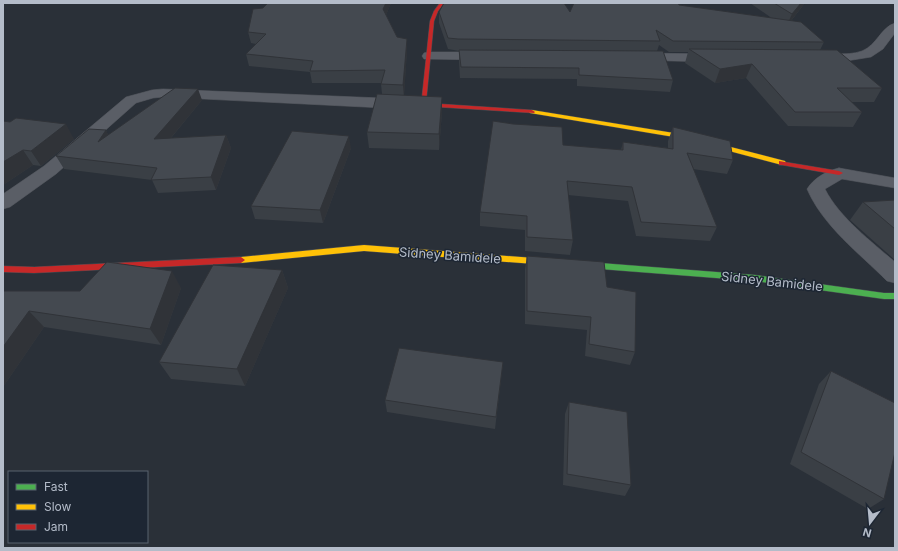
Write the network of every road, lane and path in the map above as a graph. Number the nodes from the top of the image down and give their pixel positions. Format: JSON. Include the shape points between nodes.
{"nodes":[{"id":1,"x":442,"y":3,"type":"edge"},
{"id":2,"x":895,"y":27,"type":"edge"},
{"id":3,"x":872,"y":50,"type":"junction"},
{"id":4,"x":888,"y":54,"type":"dead end"},
{"id":5,"x":429,"y":56,"type":"junction"},
{"id":6,"x":500,"y":56,"type":"edge"},
{"id":7,"x":627,"y":57,"type":"edge"},
{"id":8,"x":728,"y":58,"type":"edge"},
{"id":9,"x":805,"y":58,"type":"edge"},
{"id":10,"x":423,"y":105,"type":"junction"},
{"id":11,"x":839,"y":173,"type":"junction"},
{"id":12,"x":895,"y":183,"type":"edge"},
{"id":13,"x":3,"y":203,"type":"edge"},
{"id":14,"x":3,"y":269,"type":"edge"},
{"id":15,"x":895,"y":275,"type":"edge"},
{"id":16,"x":895,"y":296,"type":"edge"}],
"edges":[{"from":1,"to":5,"type":"street","via":[[432,21]]},
{"from":2,"to":3,"type":"street","via":[[879,46]]},
{"from":3,"to":4,"type":"street"},
{"from":3,"to":9,"type":"street","via":[[846,57]]},
{"from":5,"to":6,"type":"street"},
{"from":5,"to":10,"type":"street"},
{"from":7,"to":8,"type":"street"},
{"from":10,"to":11,"type":"street","via":[[525,111],[629,126],[680,136],[768,160]]},
{"from":10,"to":13,"type":"street","via":[[163,93],[142,96],[131,100],[50,170]]},
{"from":11,"to":12,"type":"street"},
{"from":11,"to":15,"type":"street","via":[[821,183],[816,189],[818,196],[843,225]]},
{"from":14,"to":16,"type":"street","name":"Sidney Bamidele","via":[[34,270],[236,260],[364,248],[755,278]]}]}
